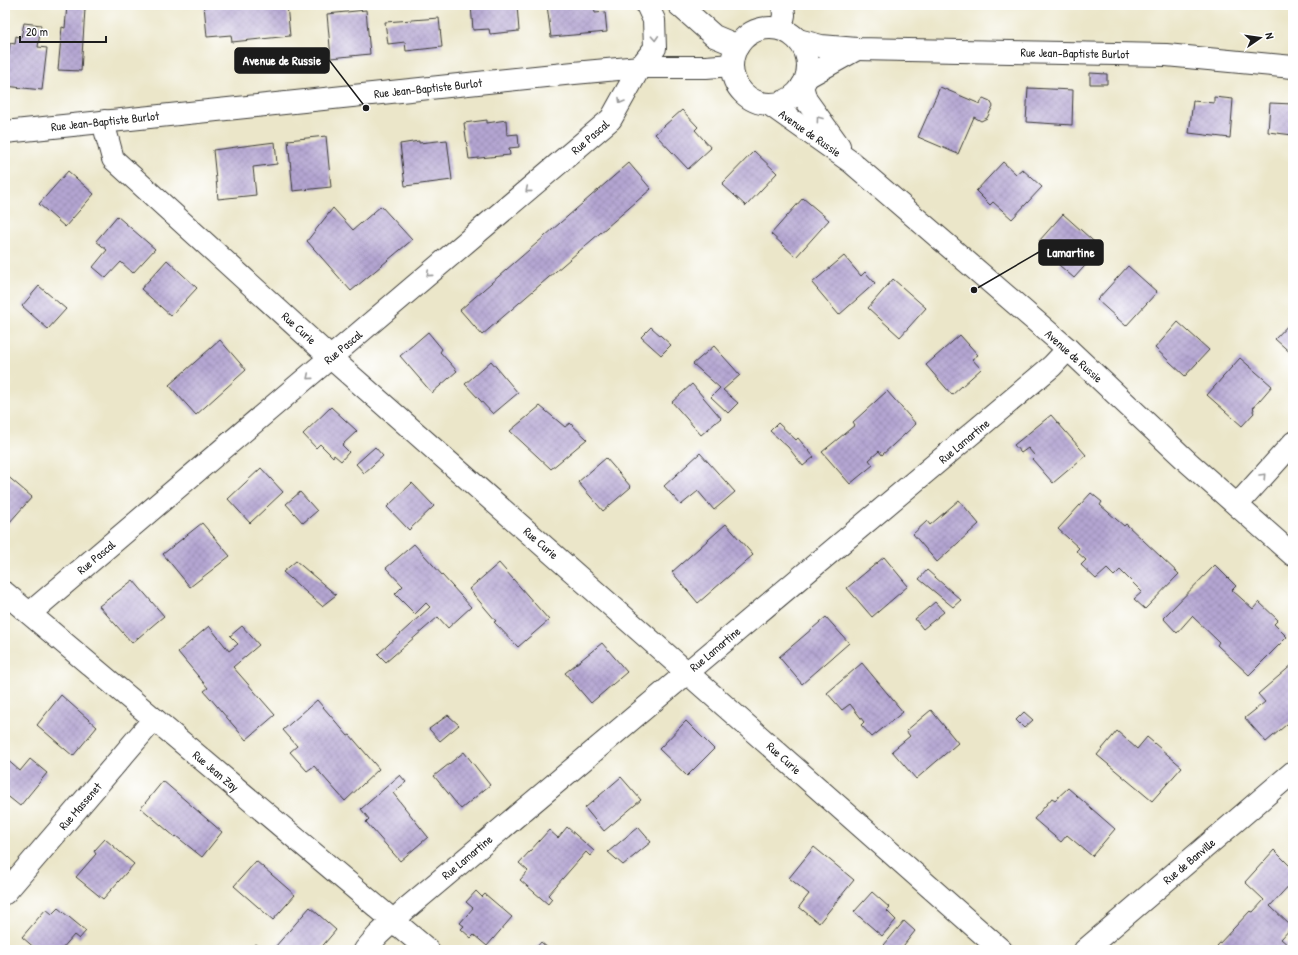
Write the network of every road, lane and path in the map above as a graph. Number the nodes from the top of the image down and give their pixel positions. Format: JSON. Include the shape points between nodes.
{"nodes":[{"id":1,"x":647,"y":5,"type":"edge"},
{"id":2,"x":679,"y":5,"type":"edge"},
{"id":3,"x":783,"y":5,"type":"edge"},
{"id":4,"x":789,"y":34,"type":"junction"},
{"id":5,"x":857,"y":49,"type":"junction"},
{"id":6,"x":735,"y":55,"type":"junction"},
{"id":7,"x":640,"y":67,"type":"junction"},
{"id":8,"x":1293,"y":67,"type":"edge"},
{"id":9,"x":804,"y":82,"type":"junction"},
{"id":10,"x":769,"y":104,"type":"junction"},
{"id":11,"x":105,"y":121,"type":"junction"},
{"id":12,"x":5,"y":132,"type":"edge"},
{"id":13,"x":851,"y":162,"type":"junction"},
{"id":14,"x":1068,"y":350,"type":"junction"},
{"id":15,"x":331,"y":358,"type":"junction"},
{"id":16,"x":1293,"y":443,"type":"edge"},
{"id":17,"x":1237,"y":505,"type":"junction"},
{"id":18,"x":1293,"y":555,"type":"edge"},
{"id":19,"x":5,"y":592,"type":"edge"},
{"id":20,"x":30,"y":613,"type":"junction"},
{"id":21,"x":688,"y":672,"type":"junction"},
{"id":22,"x":154,"y":719,"type":"junction"},
{"id":23,"x":1293,"y":772,"type":"edge"},
{"id":24,"x":5,"y":893,"type":"edge"},
{"id":25,"x":394,"y":920,"type":"junction"},
{"id":26,"x":365,"y":950,"type":"edge"},
{"id":27,"x":428,"y":950,"type":"edge"},
{"id":28,"x":1001,"y":950,"type":"edge"},
{"id":29,"x":1085,"y":950,"type":"edge"}],
"edges":[{"from":1,"to":7,"type":"street","one_way":true,"via":[[654,20],[655,48]]},
{"from":2,"to":6,"type":"street"},
{"from":3,"to":4,"type":"street"},
{"from":4,"to":5,"type":"street","name":"Rue Jean-Baptiste Burlot","via":[[821,46]]},
{"from":4,"to":6,"type":"street","via":[[771,28],[752,32],[744,38]]},
{"from":4,"to":9,"type":"street","via":[[803,48],[807,57],[808,67]]},
{"from":5,"to":8,"type":"street","name":"Rue Jean-Baptiste Burlot","via":[[1166,55]]},
{"from":5,"to":9,"type":"street","name":"Rue Jean-Baptiste Burlot"},
{"from":6,"to":7,"type":"street","name":"Rue Jean-Baptiste Burlot","via":[[706,67]]},
{"from":6,"to":10,"type":"street","via":[[733,74],[736,84],[750,98]]},
{"from":7,"to":11,"type":"street","name":"Rue Jean-Baptiste Burlot"},
{"from":7,"to":15,"type":"street","name":"Rue Pascal","one_way":true,"via":[[611,119]]},
{"from":9,"to":10,"type":"street","via":[[788,100]]},
{"from":13,"to":9,"type":"street","name":"Avenue de Russie","one_way":true,"via":[[806,100]]},
{"from":10,"to":13,"type":"street","name":"Avenue de Russie"},
{"from":11,"to":12,"type":"street","name":"Rue Jean-Baptiste Burlot"},
{"from":11,"to":15,"type":"street","name":"Rue Curie","via":[[113,159]]},
{"from":13,"to":14,"type":"street","name":"Avenue de Russie"},
{"from":14,"to":17,"type":"street","name":"Avenue de Russie"},
{"from":14,"to":21,"type":"street","name":"Rue Lamartine"},
{"from":15,"to":20,"type":"street","name":"Rue Pascal","one_way":true},
{"from":15,"to":21,"type":"street","name":"Rue Curie"},
{"from":17,"to":16,"type":"street","one_way":true},
{"from":17,"to":18,"type":"street","name":"Avenue de Russie"},
{"from":19,"to":20,"type":"street","name":"Rue Jean Zay"},
{"from":20,"to":22,"type":"street","name":"Rue Jean Zay"},
{"from":21,"to":25,"type":"street","name":"Rue Lamartine"},
{"from":21,"to":28,"type":"street","name":"Rue Curie"},
{"from":22,"to":24,"type":"street","name":"Rue Massenet"},
{"from":22,"to":25,"type":"street","name":"Rue Jean Zay"},
{"from":23,"to":29,"type":"street","name":"Rue de Banville"},
{"from":25,"to":26,"type":"street","name":"Rue Lamartine"},
{"from":25,"to":27,"type":"street","name":"Rue Jean Zay"}]}
